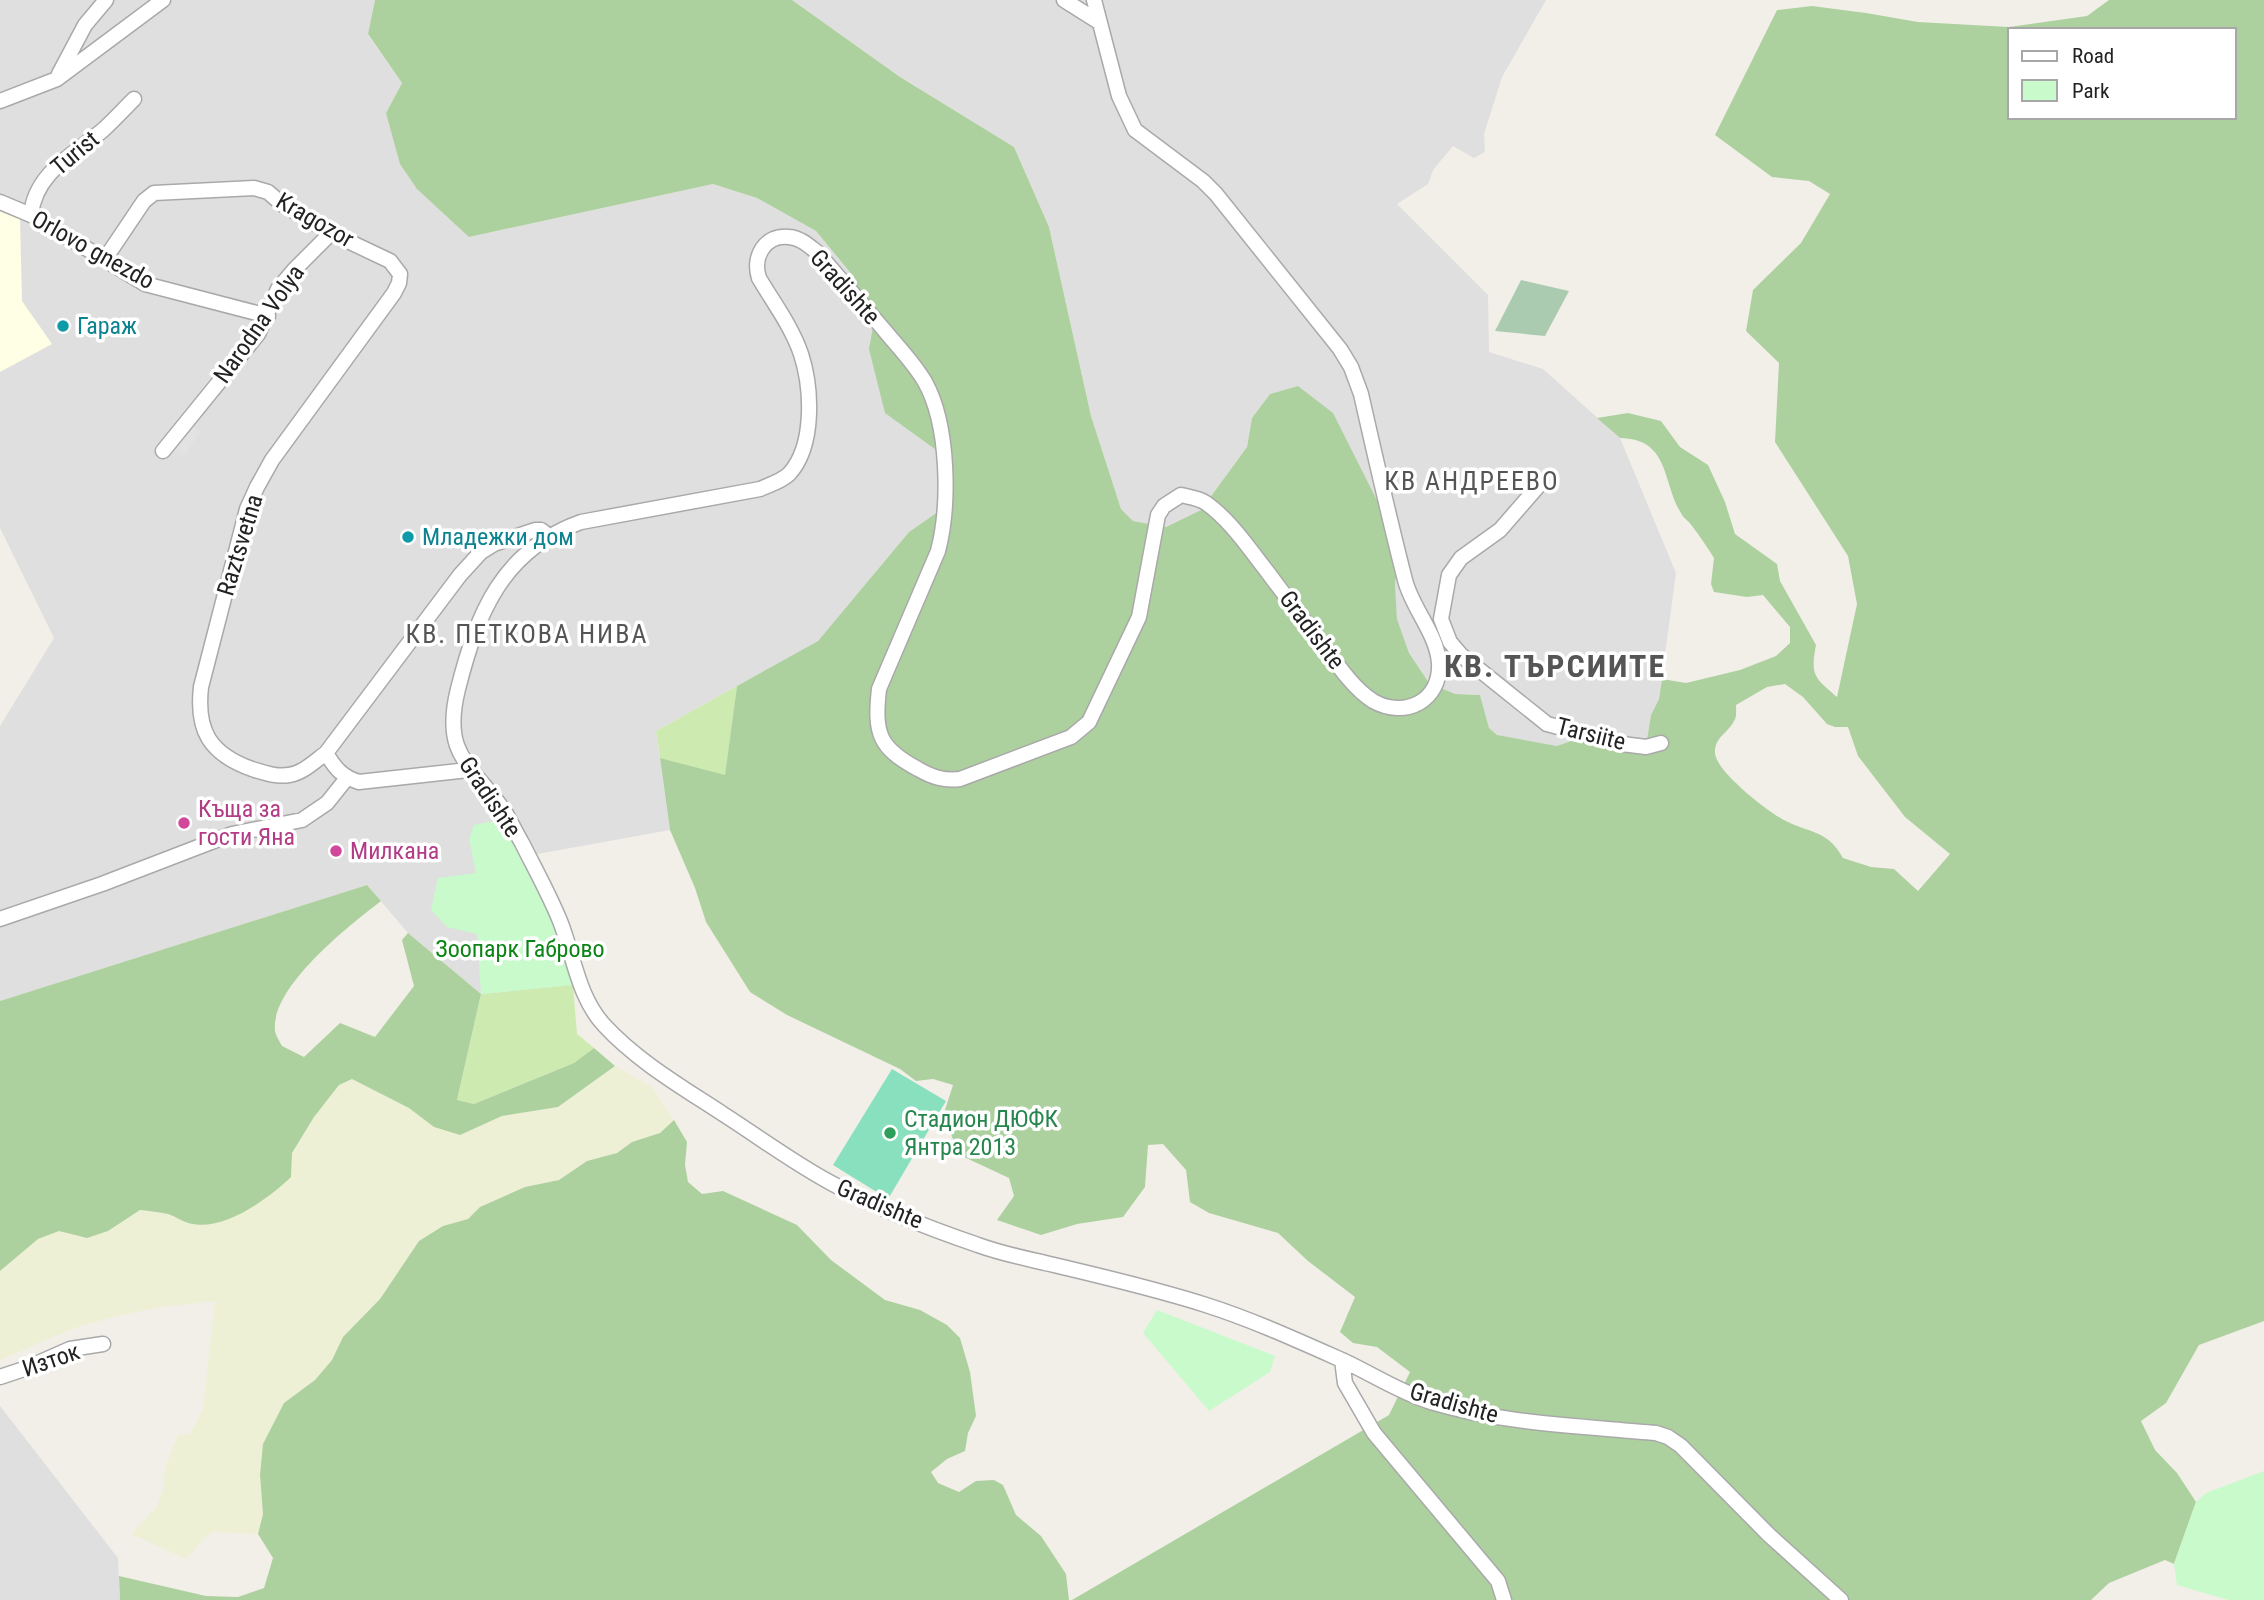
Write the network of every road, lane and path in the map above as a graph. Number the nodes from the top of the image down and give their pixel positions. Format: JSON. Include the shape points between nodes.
{"nodes":[{"id":1,"x":106,"y":0,"type":"edge"},
{"id":2,"x":163,"y":0,"type":"edge"},
{"id":3,"x":1064,"y":0,"type":"edge"},
{"id":4,"x":1094,"y":0,"type":"edge"},
{"id":5,"x":1099,"y":22,"type":"junction"},
{"id":6,"x":57,"y":79,"type":"junction"},
{"id":7,"x":134,"y":99,"type":"dead end"},
{"id":8,"x":0,"y":101,"type":"edge"},
{"id":9,"x":0,"y":202,"type":"edge"},
{"id":10,"x":31,"y":215,"type":"junction"},
{"id":11,"x":331,"y":233,"type":"junction"},
{"id":12,"x":105,"y":259,"type":"junction"},
{"id":13,"x":390,"y":261,"type":"joint"},
{"id":14,"x":268,"y":316,"type":"junction"},
{"id":15,"x":163,"y":451,"type":"dead end"},
{"id":16,"x":1540,"y":484,"type":"dead end"},
{"id":17,"x":550,"y":537,"type":"junction"},
{"id":18,"x":1441,"y":619,"type":"junction"},
{"id":19,"x":1425,"y":626,"type":"junction"},
{"id":20,"x":1661,"y":743,"type":"dead end"},
{"id":21,"x":326,"y":753,"type":"junction"},
{"id":22,"x":468,"y":770,"type":"junction"},
{"id":23,"x":347,"y":778,"type":"junction"},
{"id":24,"x":0,"y":919,"type":"edge"},
{"id":25,"x":103,"y":1344,"type":"dead end"},
{"id":26,"x":1342,"y":1360,"type":"junction"},
{"id":27,"x":0,"y":1377,"type":"edge"},
{"id":28,"x":1504,"y":1600,"type":"edge"},
{"id":29,"x":1841,"y":1600,"type":"edge"}],
"edges":[{"from":1,"to":6,"type":"street","via":[[85,25]]},
{"from":2,"to":6,"type":"street"},
{"from":3,"to":5,"type":"street"},
{"from":4,"to":5,"type":"street","name":"Gradishte"},
{"from":5,"to":19,"type":"street","name":"Gradishte","via":[[1119,96],[1135,130],[1216,194],[1301,297],[1351,367],[1408,593]]},
{"from":6,"to":8,"type":"street"},
{"from":7,"to":10,"type":"street","name":"Turist","via":[[47,176],[32,201]]},
{"from":9,"to":10,"type":"street","name":"Orlovo gnezdo"},
{"from":10,"to":12,"type":"street","name":"Orlovo gnezdo"},
{"from":11,"to":12,"type":"street","name":"Kragozor","via":[[268,192],[254,188],[161,191],[144,201]]},
{"from":11,"to":13,"type":"street","name":"Kragozor"},
{"from":11,"to":14,"type":"street","name":"Narodna Volya","via":[[278,289]]},
{"from":12,"to":14,"type":"street","name":"Orlovo gnezdo","via":[[145,284]]},
{"from":13,"to":21,"type":"street","name":"Raztsvetna","via":[[400,274],[397,289],[272,460],[247,509],[201,687],[199,704],[206,733],[216,750],[232,762],[272,775],[292,775]]},
{"from":14,"to":15,"type":"street","name":"Narodna Volya","via":[[248,348]]},
{"from":16,"to":18,"type":"street","via":[[1500,530],[1461,558],[1449,575]]},
{"from":17,"to":19,"type":"street","name":"Gradishte","via":[[563,528],[598,518],[760,489],[787,476],[804,448],[809,407],[805,379],[801,355],[755,267],[769,241],[791,237],[818,253],[912,363],[933,398],[939,422],[945,474],[943,532],[879,689],[882,740],[895,757],[928,775],[960,779],[1082,730],[1139,617],[1158,515],[1181,495],[1205,501],[1229,525],[1344,673],[1372,700],[1409,707],[1434,690],[1439,661]]},
{"from":17,"to":21,"type":"street","name":"Raztsvetna","via":[[535,530],[481,552]]},
{"from":17,"to":22,"type":"street","name":"Gradishte","via":[[509,572],[480,617],[456,698],[456,743]]},
{"from":18,"to":19,"type":"street"},
{"from":18,"to":20,"type":"street","name":"Tarsiite","via":[[1461,655],[1547,724],[1622,744],[1646,747]]},
{"from":21,"to":23,"type":"street"},
{"from":22,"to":23,"type":"street","via":[[359,782]]},
{"from":22,"to":26,"type":"street","name":"Gradishte","via":[[504,811],[517,834],[561,925],[589,1005],[617,1038],[661,1072],[850,1193],[981,1247],[1210,1306]]},
{"from":23,"to":24,"type":"street","via":[[327,803],[302,820],[232,834]]},
{"from":25,"to":27,"type":"street","name":"Изток","via":[[70,1349]]},
{"from":26,"to":28,"type":"street","via":[[1345,1383],[1374,1433],[1498,1581]]},
{"from":26,"to":29,"type":"street","name":"Gradishte","via":[[1426,1401],[1494,1417],[1668,1437]]}]}
